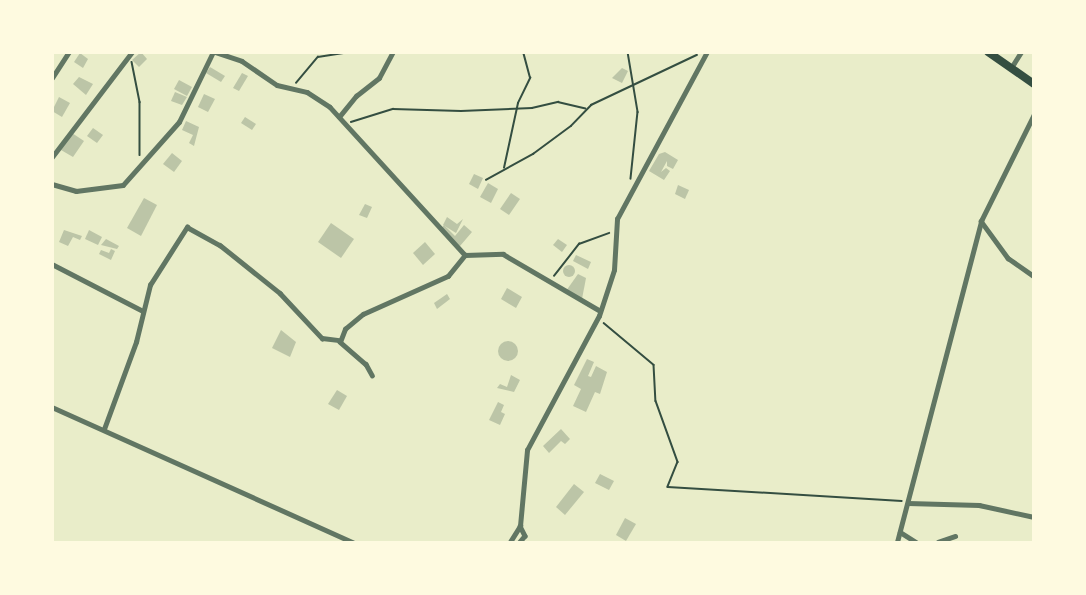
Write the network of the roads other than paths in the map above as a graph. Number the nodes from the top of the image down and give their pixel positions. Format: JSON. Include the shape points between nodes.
{"nodes":[{"id":1,"x":69,"y":52,"type":"edge"},
{"id":2,"x":214,"y":52,"type":"edge"},
{"id":3,"x":393,"y":52,"type":"edge"},
{"id":4,"x":707,"y":52,"type":"edge"},
{"id":5,"x":988,"y":52,"type":"edge"},
{"id":6,"x":1021,"y":52,"type":"edge"},
{"id":7,"x":131,"y":54,"type":"edge"},
{"id":8,"x":1011,"y":68,"type":"junction"},
{"id":9,"x":52,"y":78,"type":"edge"},
{"id":10,"x":1034,"y":84,"type":"edge"},
{"id":11,"x":1034,"y":114,"type":"edge"},
{"id":12,"x":339,"y":117,"type":"junction"},
{"id":13,"x":52,"y":157,"type":"edge"},
{"id":14,"x":52,"y":184,"type":"edge"},
{"id":15,"x":981,"y":222,"type":"junction"},
{"id":16,"x":465,"y":255,"type":"junction"},
{"id":17,"x":52,"y":264,"type":"edge"},
{"id":18,"x":1034,"y":276,"type":"edge"},
{"id":19,"x":599,"y":310,"type":"junction"},
{"id":20,"x":143,"y":311,"type":"junction"},
{"id":21,"x":339,"y":340,"type":"junction"},
{"id":22,"x":372,"y":376,"type":"dead end"},
{"id":23,"x":52,"y":407,"type":"edge"},
{"id":24,"x":104,"y":429,"type":"junction"},
{"id":25,"x":909,"y":502,"type":"junction"},
{"id":26,"x":1034,"y":517,"type":"edge"},
{"id":27,"x":520,"y":526,"type":"junction"},
{"id":28,"x":900,"y":532,"type":"junction"},
{"id":29,"x":955,"y":536,"type":"dead end"},
{"id":30,"x":353,"y":543,"type":"edge"},
{"id":31,"x":510,"y":543,"type":"edge"},
{"id":32,"x":520,"y":543,"type":"edge"},
{"id":33,"x":897,"y":543,"type":"edge"},
{"id":34,"x":916,"y":543,"type":"edge"},
{"id":35,"x":938,"y":543,"type":"edge"}],
"edges":[{"from":1,"to":9,"type":"street"},
{"from":2,"to":12,"type":"street","via":[[242,61],[278,85],[315,97]]},
{"from":2,"to":14,"type":"street","via":[[179,122],[118,187],[76,191]]},
{"from":3,"to":12,"type":"street","via":[[379,78],[356,96]]},
{"from":4,"to":19,"type":"street","via":[[623,205],[616,226],[614,270]]},
{"from":5,"to":8,"type":"highway"},
{"from":6,"to":8,"type":"street"},
{"from":7,"to":13,"type":"street"},
{"from":8,"to":10,"type":"highway"},
{"from":11,"to":15,"type":"street"},
{"from":12,"to":16,"type":"street"},
{"from":15,"to":18,"type":"street","via":[[1008,258]]},
{"from":15,"to":25,"type":"street","via":[[941,364]]},
{"from":16,"to":19,"type":"street","via":[[497,252]]},
{"from":16,"to":21,"type":"street","via":[[456,269],[442,279],[356,318]]},
{"from":17,"to":20,"type":"street"},
{"from":19,"to":27,"type":"street","via":[[527,450]]},
{"from":20,"to":21,"type":"street","via":[[150,285],[187,226],[220,245],[280,294],[321,338]]},
{"from":20,"to":24,"type":"street","via":[[136,342]]},
{"from":21,"to":22,"type":"street","via":[[371,369]]},
{"from":23,"to":24,"type":"street"},
{"from":24,"to":30,"type":"street"},
{"from":25,"to":26,"type":"street","via":[[979,505]]},
{"from":25,"to":28,"type":"street"},
{"from":27,"to":31,"type":"street"},
{"from":27,"to":32,"type":"street","via":[[525,536]]},
{"from":28,"to":33,"type":"street"},
{"from":28,"to":34,"type":"street"},
{"from":29,"to":35,"type":"street"}]}
